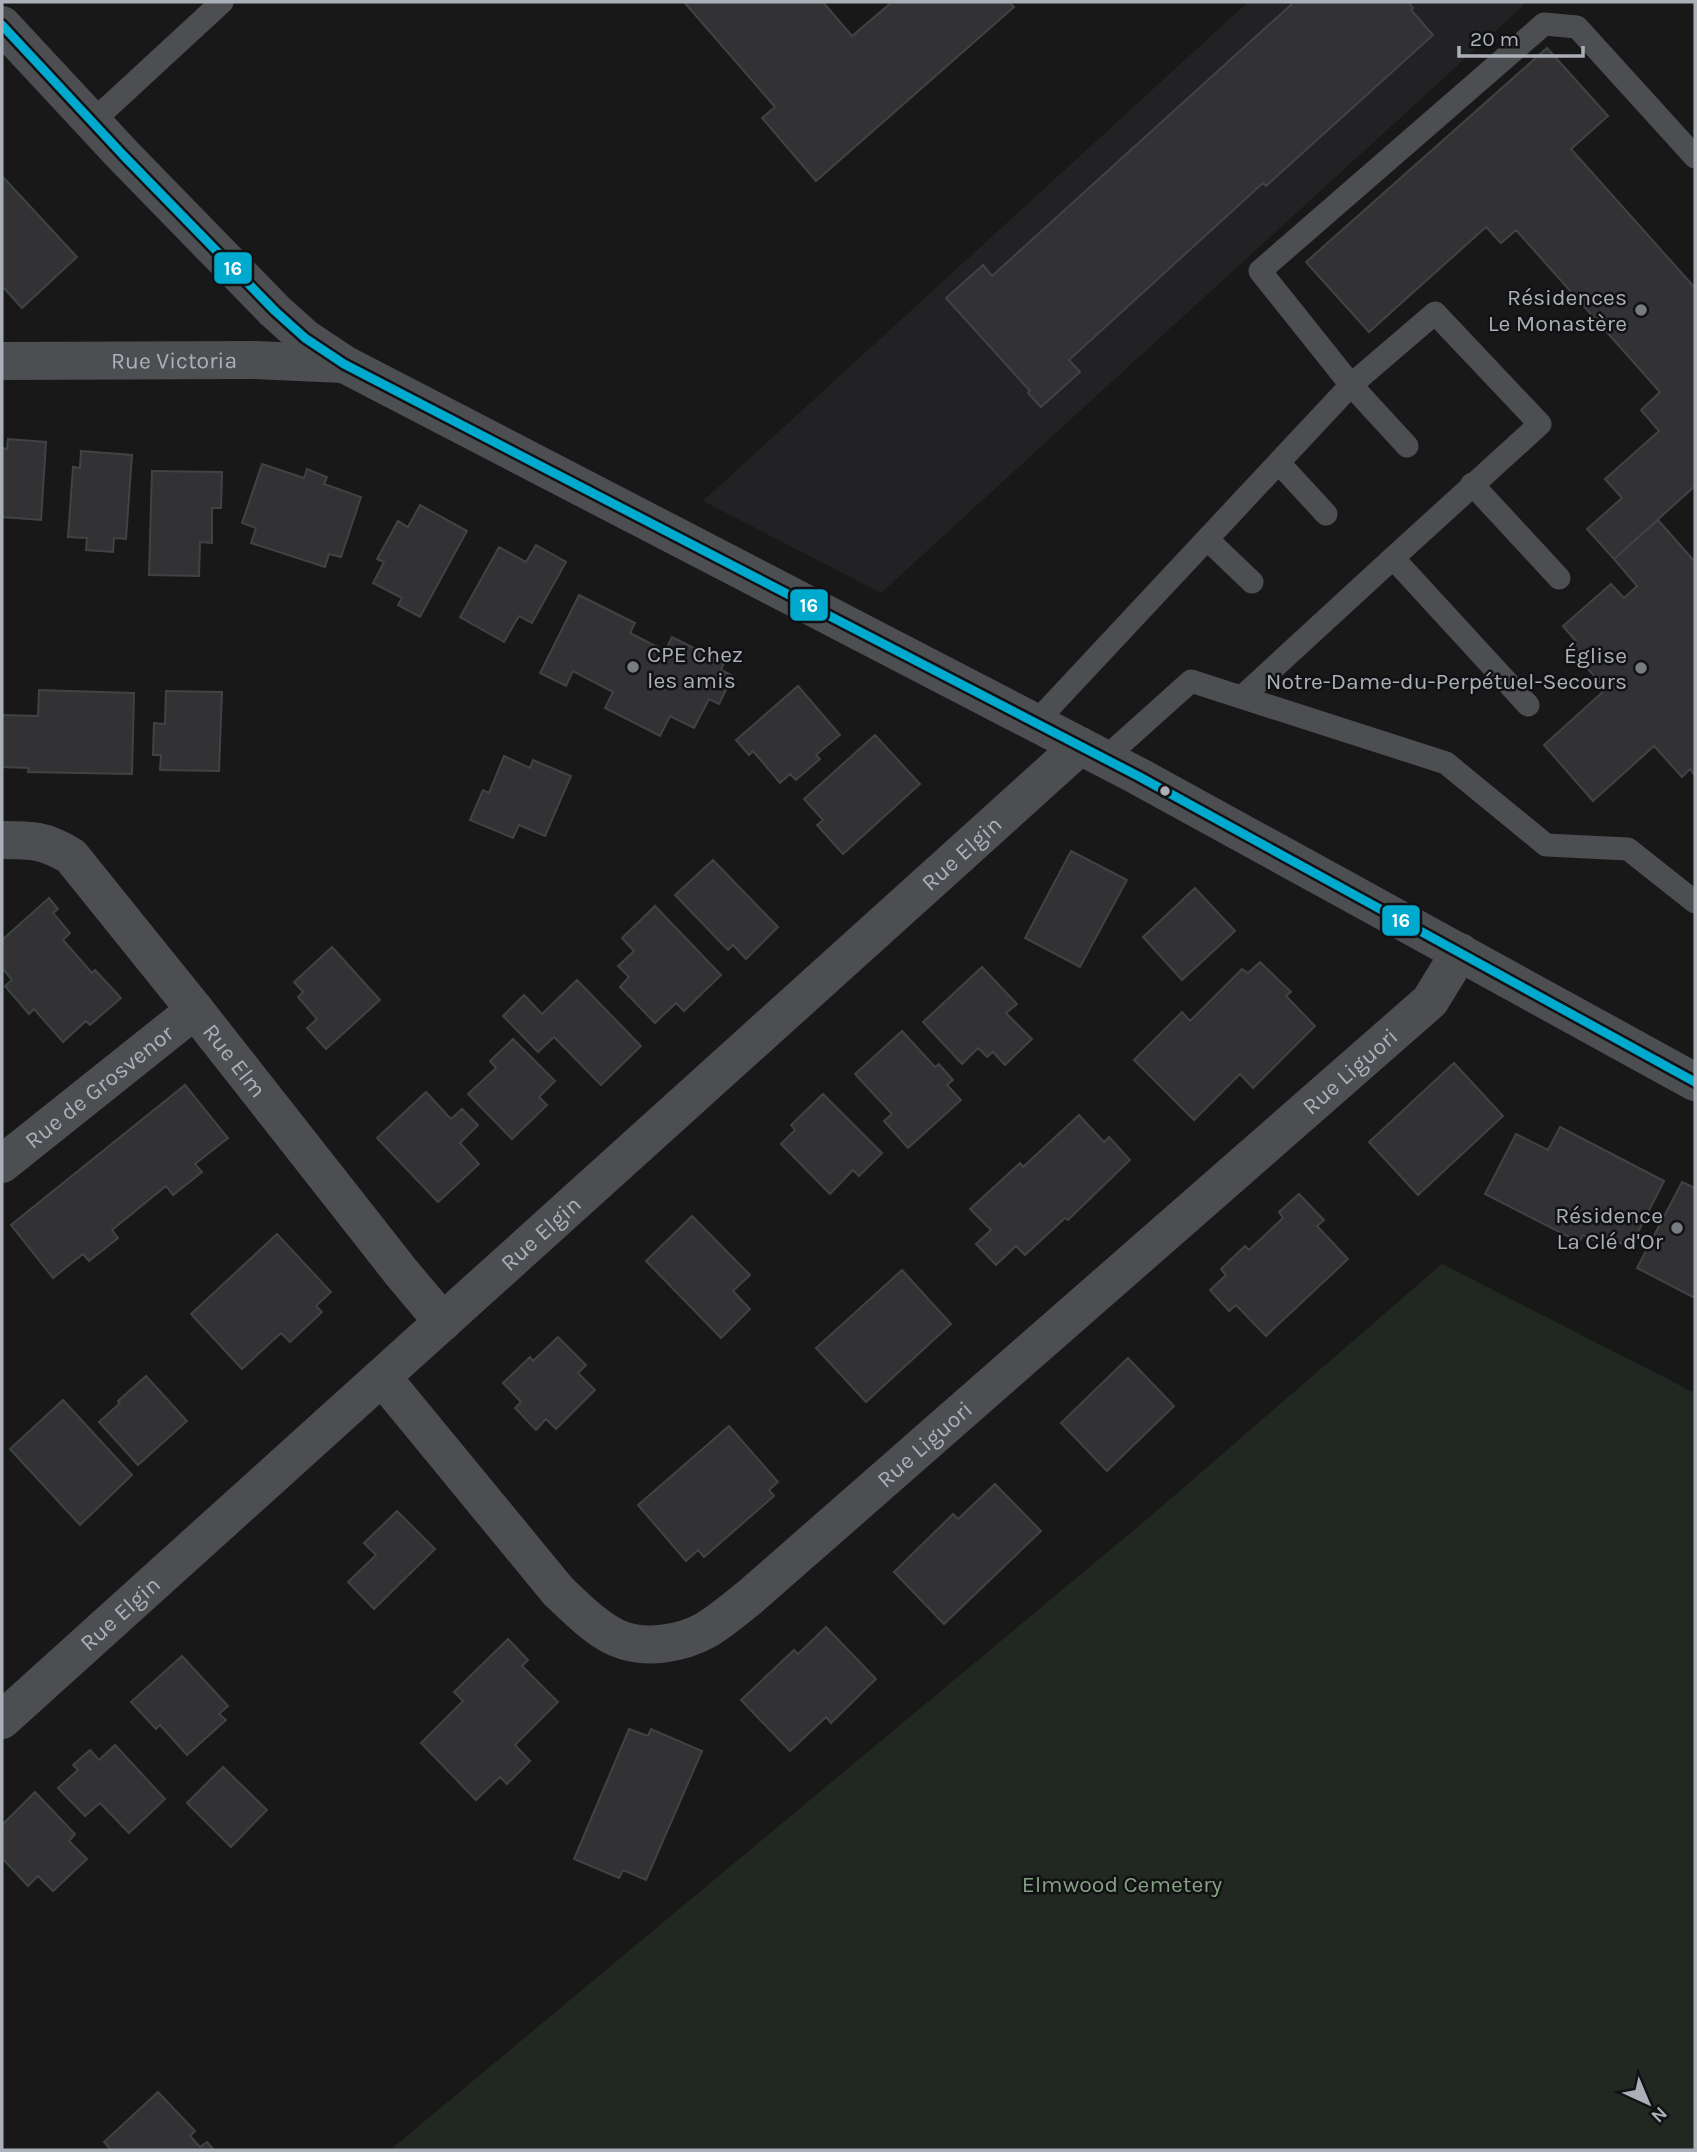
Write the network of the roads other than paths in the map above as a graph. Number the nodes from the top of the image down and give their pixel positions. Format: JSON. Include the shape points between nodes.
{"nodes":[{"id":1,"x":222,"y":2,"type":"edge"},
{"id":2,"x":2,"y":25,"type":"edge"},
{"id":3,"x":92,"y":122,"type":"junction"},
{"id":4,"x":1695,"y":157,"type":"edge"},
{"id":5,"x":2,"y":360,"type":"edge"},
{"id":6,"x":344,"y":365,"type":"junction"},
{"id":7,"x":1351,"y":385,"type":"junction"},
{"id":8,"x":1407,"y":446,"type":"dead end"},
{"id":9,"x":1279,"y":463,"type":"junction"},
{"id":10,"x":1472,"y":484,"type":"junction"},
{"id":11,"x":1326,"y":514,"type":"dead end"},
{"id":12,"x":1207,"y":539,"type":"junction"},
{"id":13,"x":1393,"y":558,"type":"junction"},
{"id":14,"x":1559,"y":578,"type":"dead end"},
{"id":15,"x":1252,"y":582,"type":"dead end"},
{"id":16,"x":1242,"y":697,"type":"junction"},
{"id":17,"x":1528,"y":705,"type":"dead end"},
{"id":18,"x":1035,"y":723,"type":"junction"},
{"id":19,"x":1092,"y":752,"type":"junction"},
{"id":20,"x":2,"y":840,"type":"edge"},
{"id":21,"x":1695,"y":902,"type":"edge"},
{"id":22,"x":1460,"y":952,"type":"junction"},
{"id":23,"x":195,"y":1010,"type":"junction"},
{"id":24,"x":1687,"y":1067,"type":"edge"},
{"id":25,"x":2,"y":1164,"type":"edge"},
{"id":26,"x":443,"y":1322,"type":"junction"},
{"id":27,"x":382,"y":1377,"type":"junction"},
{"id":28,"x":2,"y":1720,"type":"edge"}],
"edges":[{"from":1,"to":3,"type":"lane"},
{"from":2,"to":3,"type":"street"},
{"from":3,"to":6,"type":"street","via":[[275,311]]},
{"from":4,"to":7,"type":"lane","via":[[1577,27],[1544,24],[1260,271]]},
{"from":5,"to":6,"type":"street","name":"Rue Victoria","via":[[255,360]]},
{"from":6,"to":18,"type":"street"},
{"from":7,"to":8,"type":"lane"},
{"from":7,"to":9,"type":"lane"},
{"from":7,"to":10,"type":"lane","via":[[1435,313],[1541,424]]},
{"from":9,"to":11,"type":"lane"},
{"from":9,"to":12,"type":"lane"},
{"from":10,"to":13,"type":"lane"},
{"from":10,"to":14,"type":"lane"},
{"from":12,"to":15,"type":"lane"},
{"from":12,"to":18,"type":"lane"},
{"from":13,"to":16,"type":"lane"},
{"from":13,"to":17,"type":"lane"},
{"from":16,"to":19,"type":"lane","via":[[1191,681]]},
{"from":16,"to":21,"type":"lane","via":[[1446,763],[1546,845],[1628,849]]},
{"from":18,"to":19,"type":"street"},
{"from":19,"to":22,"type":"street"},
{"from":19,"to":26,"type":"street","name":"Rue Elgin"},
{"from":20,"to":23,"type":"street","name":"Rue Elm","via":[[50,844],[71,856]]},
{"from":22,"to":24,"type":"street"},
{"from":22,"to":27,"type":"street","name":"Rue Liguori","via":[[1430,1001],[750,1597],[706,1630],[674,1642],[645,1645],[618,1639],[590,1620],[558,1591]]},
{"from":23,"to":25,"type":"street","name":"Rue de Grosvenor"},
{"from":23,"to":26,"type":"street","name":"Rue Elm"},
{"from":26,"to":27,"type":"street","name":"Rue Elgin"},
{"from":27,"to":28,"type":"street","name":"Rue Elgin"}]}
